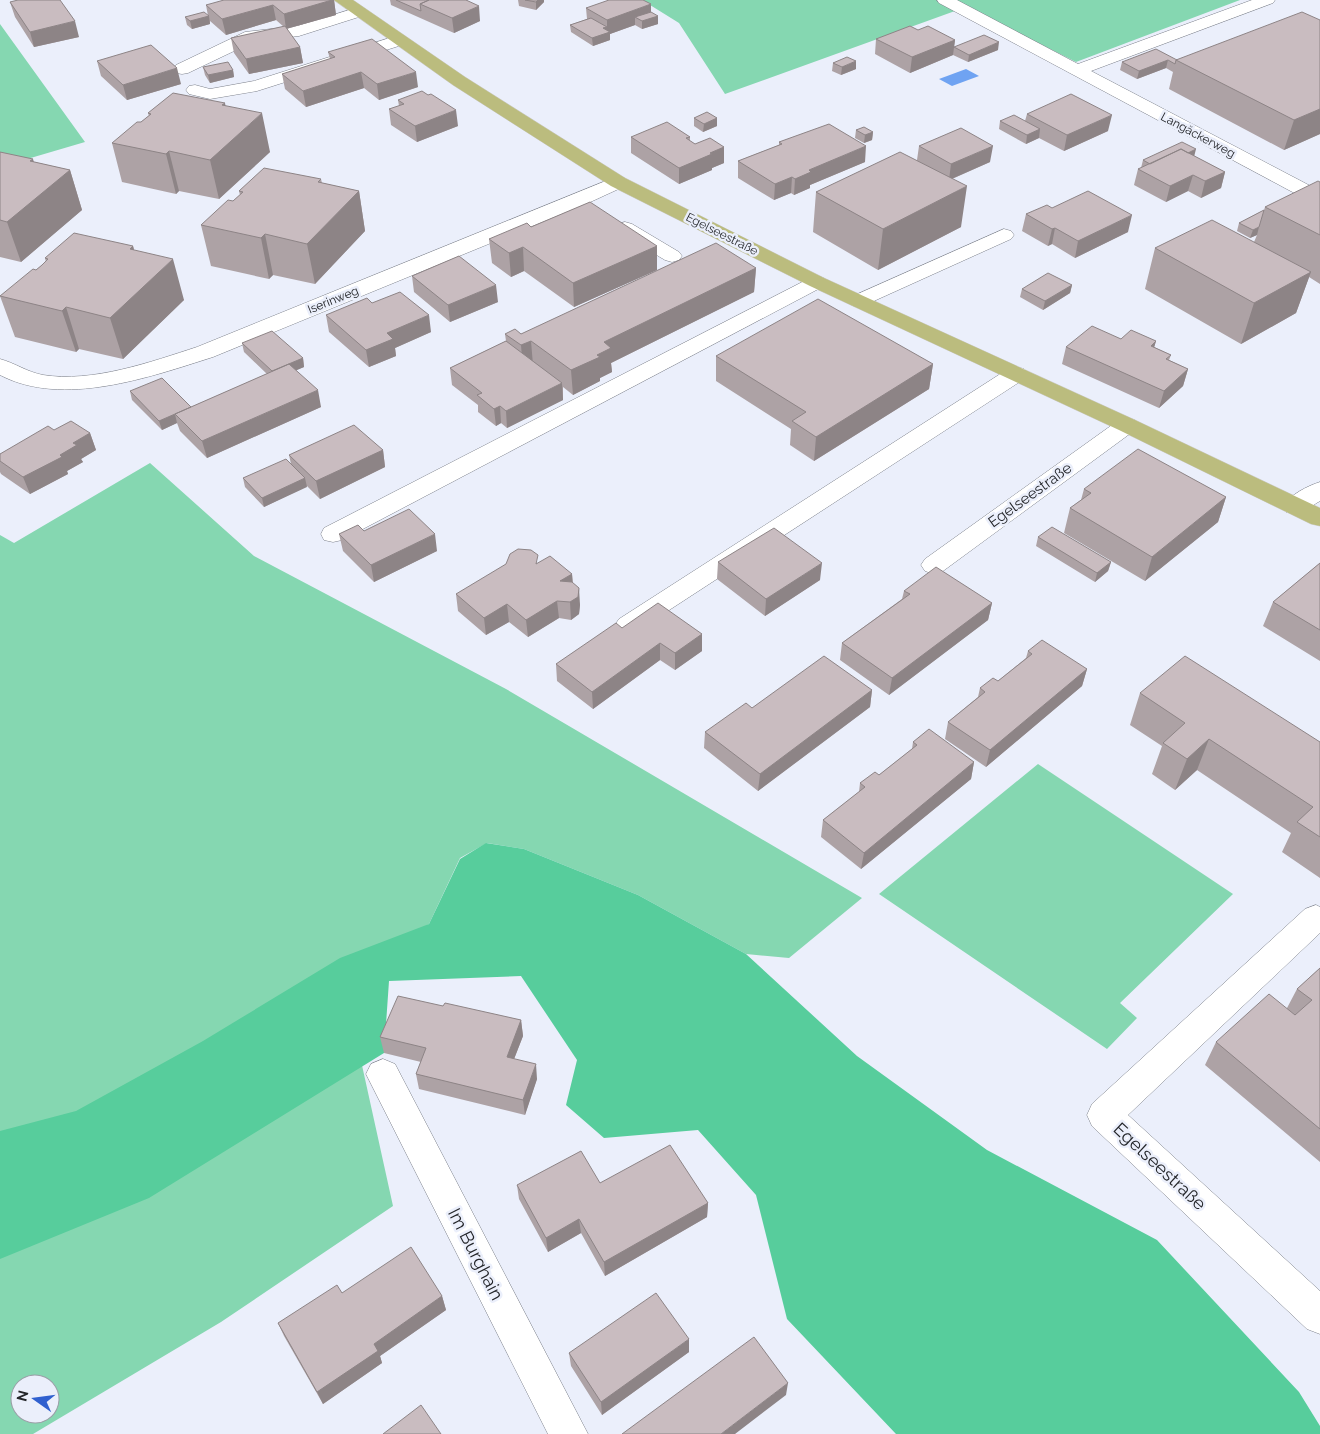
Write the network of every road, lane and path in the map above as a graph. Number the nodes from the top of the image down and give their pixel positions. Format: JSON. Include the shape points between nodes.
{"nodes":[{"id":1,"x":342,"y":0,"type":"edge"},
{"id":2,"x":945,"y":0,"type":"edge"},
{"id":3,"x":1267,"y":0,"type":"edge"},
{"id":4,"x":359,"y":12,"type":"junction"},
{"id":5,"x":400,"y":40,"type":"junction"},
{"id":6,"x":182,"y":69,"type":"dead end"},
{"id":7,"x":1076,"y":70,"type":"junction"},
{"id":8,"x":195,"y":90,"type":"dead end"},
{"id":9,"x":618,"y":182,"type":"junction"},
{"id":10,"x":1320,"y":199,"type":"edge"},
{"id":11,"x":613,"y":220,"type":"edge"},
{"id":12,"x":1004,"y":235,"type":"dead end"},
{"id":13,"x":672,"y":256,"type":"dead end"},
{"id":14,"x":816,"y":282,"type":"junction"},
{"id":15,"x":858,"y":301,"type":"junction"},
{"id":16,"x":0,"y":366,"type":"edge"},
{"id":17,"x":1016,"y":374,"type":"junction"},
{"id":18,"x":1127,"y":425,"type":"junction"},
{"id":19,"x":1320,"y":490,"type":"edge"},
{"id":20,"x":1295,"y":506,"type":"junction"},
{"id":21,"x":1320,"y":518,"type":"edge"},
{"id":22,"x":333,"y":534,"type":"dead end"},
{"id":23,"x":934,"y":565,"type":"dead end"},
{"id":24,"x":610,"y":636,"type":"edge"},
{"id":25,"x":1318,"y":919,"type":"edge"},
{"id":26,"x":383,"y":1074,"type":"dead end"},
{"id":27,"x":1320,"y":1316,"type":"edge"},
{"id":28,"x":569,"y":1434,"type":"edge"}],
"edges":[{"from":1,"to":4,"type":"main road","name":"Egelseestraße"},
{"from":2,"to":7,"type":"street","name":"Langäckerweg"},
{"from":3,"to":7,"type":"street"},
{"from":4,"to":5,"type":"main road","name":"Egelseestraße"},
{"from":4,"to":6,"type":"street","via":[[299,31],[251,36]]},
{"from":5,"to":8,"type":"street","via":[[257,86],[210,94]]},
{"from":5,"to":9,"type":"main road","name":"Egelseestraße"},
{"from":7,"to":10,"type":"street","name":"Langäckerweg"},
{"from":9,"to":14,"type":"main road","name":"Egelseestraße"},
{"from":9,"to":16,"type":"street","name":"Iserinweg","via":[[587,206],[205,352],[148,370],[85,382],[38,383]]},
{"from":11,"to":13,"type":"street"},
{"from":12,"to":15,"type":"street"},
{"from":14,"to":15,"type":"main road","name":"Egelseestraße"},
{"from":14,"to":22,"type":"street"},
{"from":15,"to":17,"type":"main road","name":"Egelseestraße"},
{"from":17,"to":18,"type":"main road","name":"Egelseestraße"},
{"from":17,"to":24,"type":"street"},
{"from":18,"to":20,"type":"main road","name":"Egelseestraße"},
{"from":18,"to":23,"type":"street","name":"Egelseestraße"},
{"from":19,"to":20,"type":"street"},
{"from":20,"to":21,"type":"main road","name":"Egelseestraße"},
{"from":25,"to":27,"type":"street","name":"Egelseestraße","via":[[1104,1115]]},
{"from":26,"to":28,"type":"street","name":"Im Burghain"}]}
